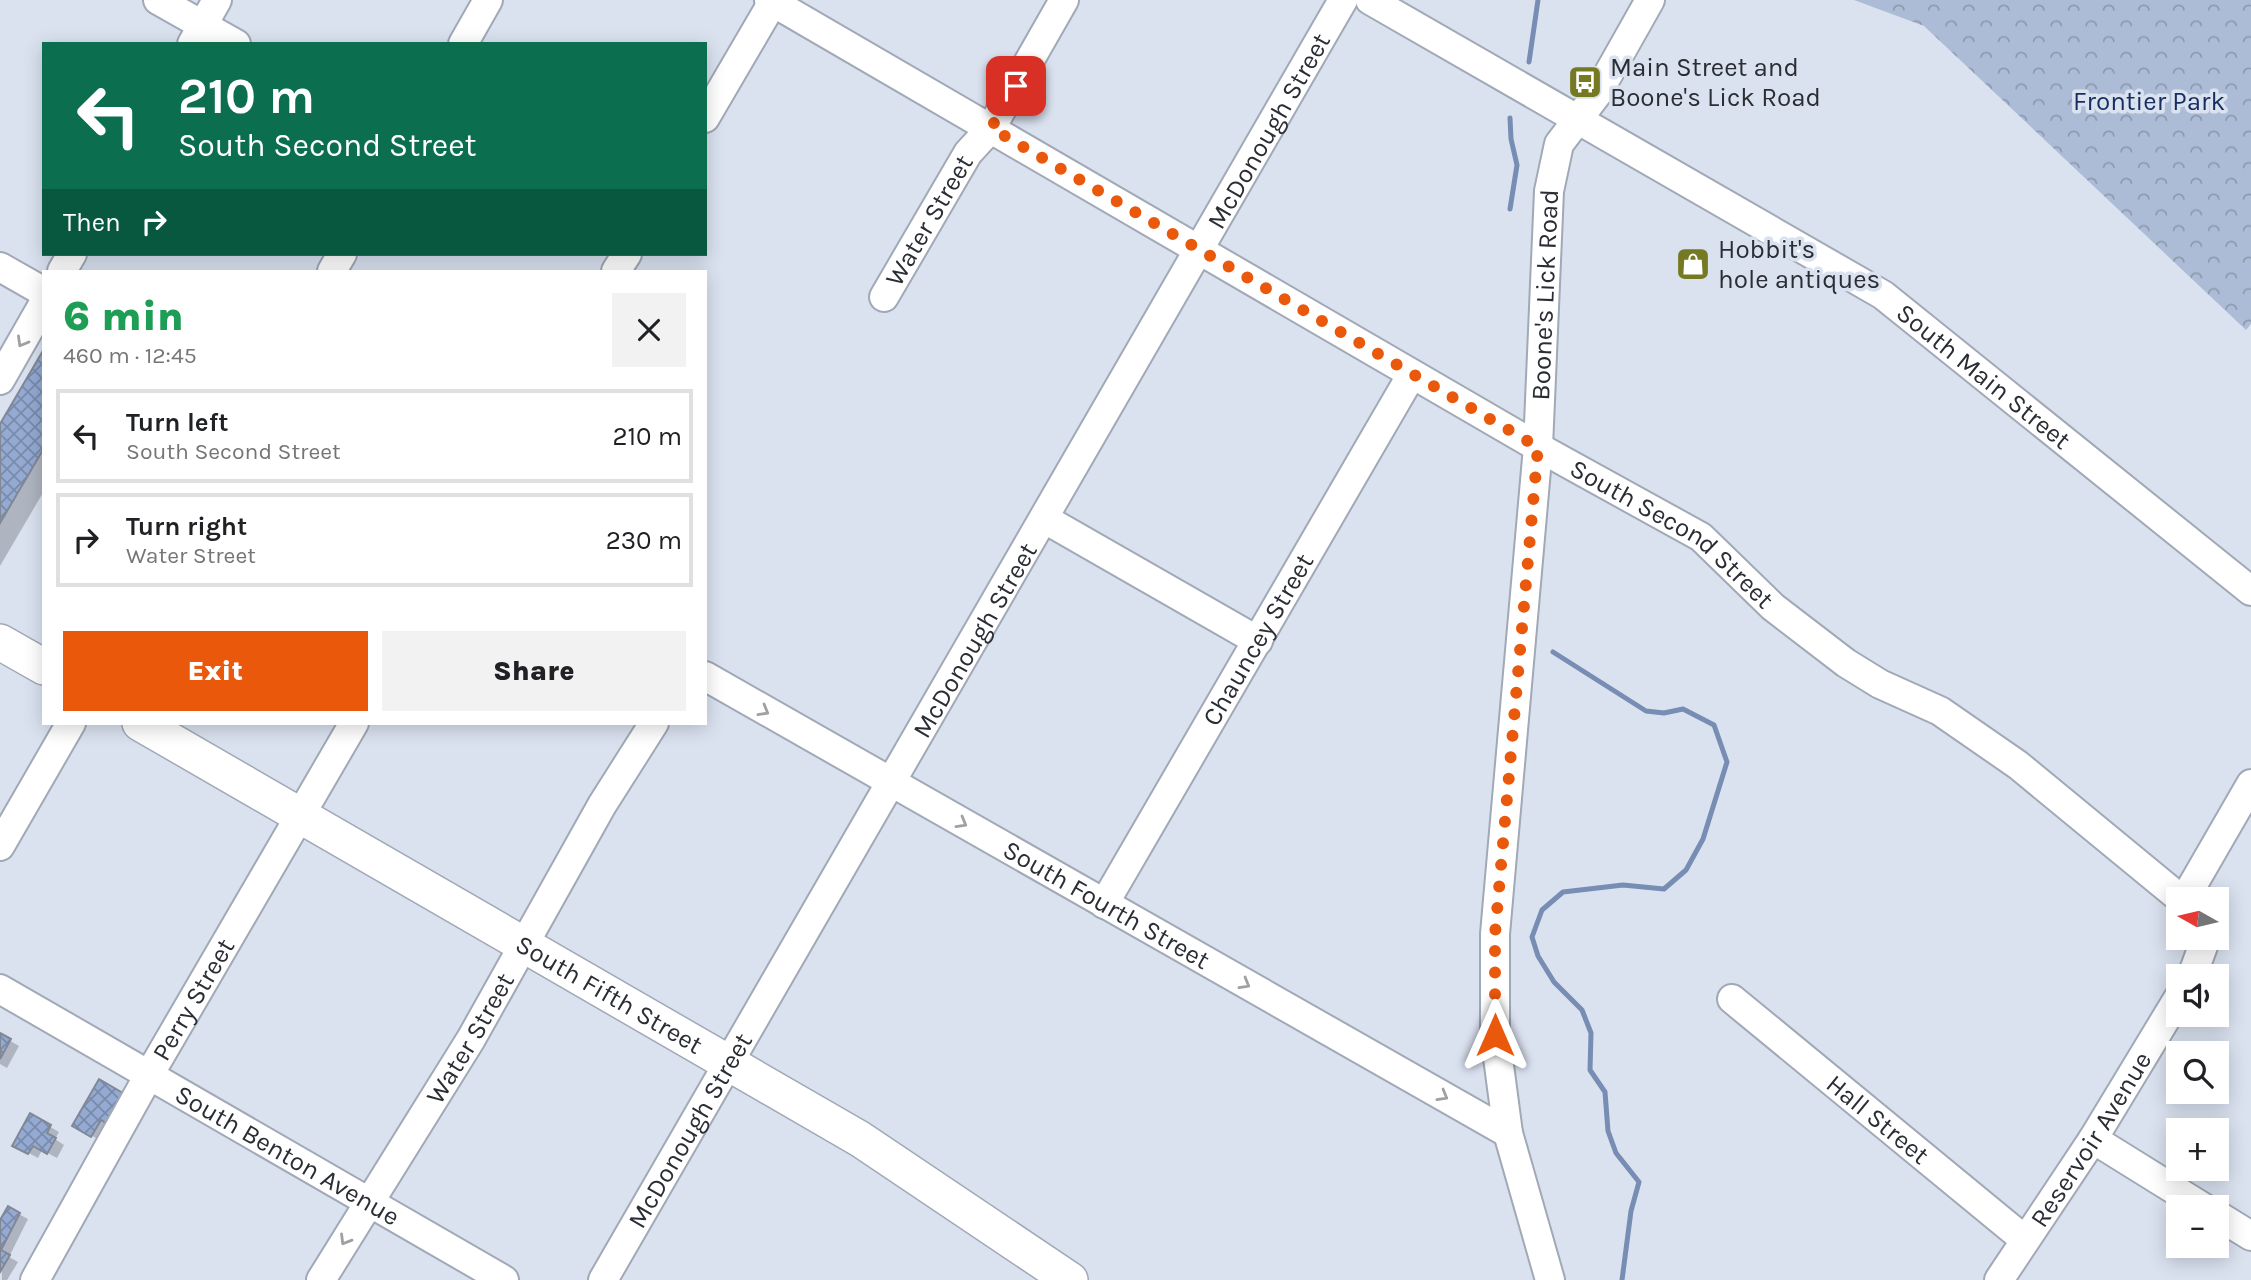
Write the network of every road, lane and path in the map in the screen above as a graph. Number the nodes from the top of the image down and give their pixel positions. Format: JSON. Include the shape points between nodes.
{"nodes":[{"id":1,"x":158,"y":0,"type":"edge"},
{"id":2,"x":217,"y":0,"type":"edge"},
{"id":3,"x":488,"y":0,"type":"edge"},
{"id":4,"x":1064,"y":0,"type":"edge"},
{"id":5,"x":1343,"y":0,"type":"edge"},
{"id":6,"x":1370,"y":0,"type":"edge"},
{"id":7,"x":1650,"y":0,"type":"edge"},
{"id":8,"x":772,"y":1,"type":"edge"},
{"id":9,"x":197,"y":34,"type":"edge"},
{"id":10,"x":228,"y":42,"type":"edge"},
{"id":11,"x":464,"y":42,"type":"edge"},
{"id":12,"x":707,"y":115,"type":"edge"},
{"id":13,"x":1575,"y":119,"type":"junction"},
{"id":14,"x":991,"y":128,"type":"junction"},
{"id":15,"x":1202,"y":249,"type":"junction"},
{"id":16,"x":0,"y":267,"type":"edge"},
{"id":17,"x":42,"y":291,"type":"edge"},
{"id":18,"x":884,"y":297,"type":"dead end"},
{"id":19,"x":42,"y":306,"type":"edge"},
{"id":20,"x":1412,"y":374,"type":"junction"},
{"id":21,"x":0,"y":380,"type":"edge"},
{"id":22,"x":1538,"y":447,"type":"junction"},
{"id":23,"x":1045,"y":519,"type":"junction"},
{"id":24,"x":2251,"y":591,"type":"edge"},
{"id":25,"x":1258,"y":641,"type":"junction"},
{"id":26,"x":0,"y":642,"type":"edge"},
{"id":27,"x":42,"y":666,"type":"edge"},
{"id":28,"x":707,"y":678,"type":"edge"},
{"id":29,"x":70,"y":725,"type":"edge"},
{"id":30,"x":143,"y":725,"type":"edge"},
{"id":31,"x":353,"y":725,"type":"edge"},
{"id":32,"x":653,"y":725,"type":"edge"},
{"id":33,"x":890,"y":782,"type":"junction"},
{"id":34,"x":2251,"y":784,"type":"edge"},
{"id":35,"x":300,"y":815,"type":"junction"},
{"id":36,"x":0,"y":846,"type":"edge"},
{"id":37,"x":2167,"y":887,"type":"edge"},
{"id":38,"x":2191,"y":887,"type":"edge"},
{"id":39,"x":1104,"y":904,"type":"junction"},
{"id":40,"x":525,"y":944,"type":"junction"},
{"id":41,"x":0,"y":989,"type":"edge"},
{"id":42,"x":1732,"y":999,"type":"dead end"},
{"id":43,"x":2166,"y":1018,"type":"edge"},
{"id":44,"x":728,"y":1064,"type":"junction"},
{"id":45,"x":149,"y":1076,"type":"junction"},
{"id":46,"x":1508,"y":1133,"type":"junction"},
{"id":47,"x":2093,"y":1139,"type":"junction"},
{"id":48,"x":2183,"y":1195,"type":"edge"},
{"id":49,"x":369,"y":1200,"type":"junction"},
{"id":50,"x":2229,"y":1222,"type":"edge"},
{"id":51,"x":2251,"y":1236,"type":"edge"},
{"id":52,"x":2025,"y":1240,"type":"junction"},
{"id":53,"x":36,"y":1280,"type":"edge"},
{"id":54,"x":321,"y":1280,"type":"edge"},
{"id":55,"x":504,"y":1280,"type":"edge"},
{"id":56,"x":603,"y":1280,"type":"edge"},
{"id":57,"x":1070,"y":1280,"type":"edge"},
{"id":58,"x":1550,"y":1280,"type":"edge"},
{"id":59,"x":1999,"y":1280,"type":"edge"}],
"edges":[{"from":1,"to":9,"type":"street"},
{"from":2,"to":9,"type":"street"},
{"from":3,"to":11,"type":"street"},
{"from":4,"to":14,"type":"street","name":"Water Street"},
{"from":5,"to":15,"type":"street","name":"McDonough Street"},
{"from":6,"to":13,"type":"street","name":"South Main Street"},
{"from":7,"to":13,"type":"street","name":"Boone's Lick Road","via":[[1597,94]]},
{"from":8,"to":12,"type":"street"},
{"from":8,"to":14,"type":"street","name":"South Second Street"},
{"from":9,"to":10,"type":"street"},
{"from":13,"to":22,"type":"street","name":"Boone's Lick Road","via":[[1559,144],[1549,191]]},
{"from":13,"to":24,"type":"street","name":"South Main Street","via":[[1892,300]]},
{"from":14,"to":15,"type":"street","name":"South Second Street"},
{"from":14,"to":18,"type":"street","name":"Water Street","via":[[968,153]]},
{"from":15,"to":20,"type":"street","name":"South Second Street"},
{"from":15,"to":23,"type":"street","name":"McDonough Street"},
{"from":16,"to":17,"type":"street"},
{"from":19,"to":21,"type":"street","one_way":true},
{"from":20,"to":22,"type":"street","name":"South Second Street"},
{"from":20,"to":25,"type":"street","name":"Chauncey Street"},
{"from":22,"to":37,"type":"street","name":"South Second Street","via":[[1701,537],[1773,607],[1846,663],[1940,711],[2018,765]]},
{"from":22,"to":46,"type":"street","name":"Boone's Lick Road","via":[[1495,934],[1495,1035]]},
{"from":23,"to":25,"type":"street"},
{"from":23,"to":33,"type":"street","name":"McDonough Street"},
{"from":25,"to":39,"type":"street","name":"Chauncey Street"},
{"from":26,"to":27,"type":"main road"},
{"from":28,"to":33,"type":"street","name":"South Fourth Street","one_way":true},
{"from":29,"to":36,"type":"street"},
{"from":30,"to":35,"type":"main road","name":"South Fifth Street"},
{"from":31,"to":35,"type":"street","name":"Perry Street"},
{"from":32,"to":40,"type":"street","name":"Water Street","via":[[602,805]]},
{"from":33,"to":39,"type":"street","name":"South Fourth Street","one_way":true},
{"from":33,"to":44,"type":"street","name":"McDonough Street"},
{"from":34,"to":38,"type":"street"},
{"from":35,"to":40,"type":"main road","name":"South Fifth Street"},
{"from":35,"to":45,"type":"street","name":"Perry Street"},
{"from":39,"to":46,"type":"street","name":"South Fourth Street","one_way":true},
{"from":40,"to":44,"type":"main road","name":"South Fifth Street"},
{"from":40,"to":49,"type":"street","name":"Water Street"},
{"from":41,"to":45,"type":"street","name":"South Benton Avenue"},
{"from":42,"to":52,"type":"street","name":"Hall Street"},
{"from":43,"to":47,"type":"street","name":"Reservoir Avenue"},
{"from":44,"to":56,"type":"street","name":"McDonough Street"},
{"from":44,"to":57,"type":"main road","name":"South Fifth Street","via":[[860,1139]]},
{"from":45,"to":49,"type":"street","name":"South Benton Avenue"},
{"from":45,"to":53,"type":"street","name":"Perry Street"},
{"from":46,"to":58,"type":"street","name":"Boone's Lick Road"},
{"from":47,"to":48,"type":"street"},
{"from":47,"to":52,"type":"street","name":"Reservoir Avenue"},
{"from":49,"to":54,"type":"street","name":"Water Street","one_way":true},
{"from":49,"to":55,"type":"street","name":"South Benton Avenue"},
{"from":50,"to":51,"type":"street"},
{"from":52,"to":59,"type":"street","name":"Reservoir Avenue"}]}
